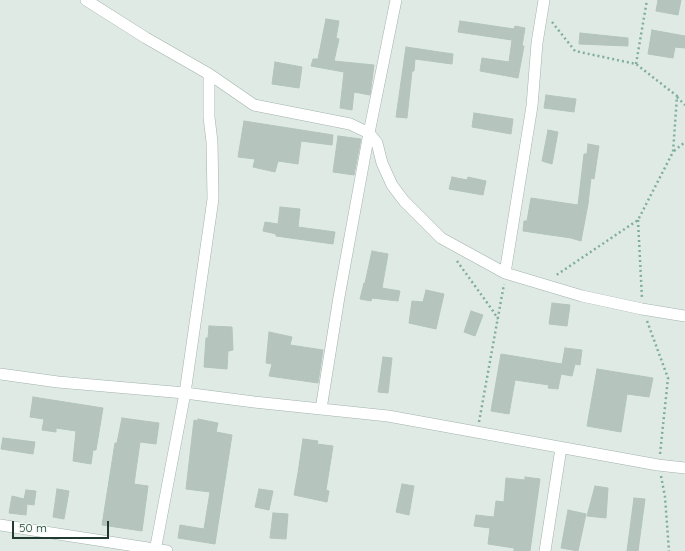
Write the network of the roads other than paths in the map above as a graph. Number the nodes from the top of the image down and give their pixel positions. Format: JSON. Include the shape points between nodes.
{"nodes":[{"id":1,"x":86,"y":0,"type":"edge"},
{"id":2,"x":396,"y":0,"type":"edge"},
{"id":3,"x":543,"y":5,"type":"edge"},
{"id":4,"x":209,"y":74,"type":"junction"},
{"id":5,"x":369,"y":133,"type":"junction"},
{"id":6,"x":505,"y":273,"type":"junction"},
{"id":7,"x":685,"y":316,"type":"edge"},
{"id":8,"x":0,"y":374,"type":"edge"},
{"id":9,"x":184,"y":393,"type":"junction"},
{"id":10,"x":321,"y":409,"type":"junction"},
{"id":11,"x":561,"y":448,"type":"junction"},
{"id":12,"x":685,"y":468,"type":"edge"},
{"id":13,"x":0,"y":525,"type":"edge"},
{"id":14,"x":159,"y":550,"type":"edge"},
{"id":15,"x":545,"y":551,"type":"edge"}],
"edges":[{"from":1,"to":4,"type":"street"},
{"from":2,"to":5,"type":"street"},
{"from":3,"to":6,"type":"street","via":[[532,106]]},
{"from":4,"to":5,"type":"street","via":[[254,105],[350,124]]},
{"from":4,"to":9,"type":"street","via":[[213,199]]},
{"from":5,"to":6,"type":"street","via":[[377,143],[382,163],[392,185],[409,206],[441,238]]},
{"from":5,"to":10,"type":"street"},
{"from":6,"to":7,"type":"street","via":[[582,296]]},
{"from":8,"to":9,"type":"street","via":[[58,382]]},
{"from":9,"to":10,"type":"street"},
{"from":9,"to":14,"type":"street"},
{"from":10,"to":11,"type":"street","via":[[388,416]]},
{"from":11,"to":12,"type":"street"},
{"from":11,"to":15,"type":"street"},
{"from":13,"to":14,"type":"street"}]}
